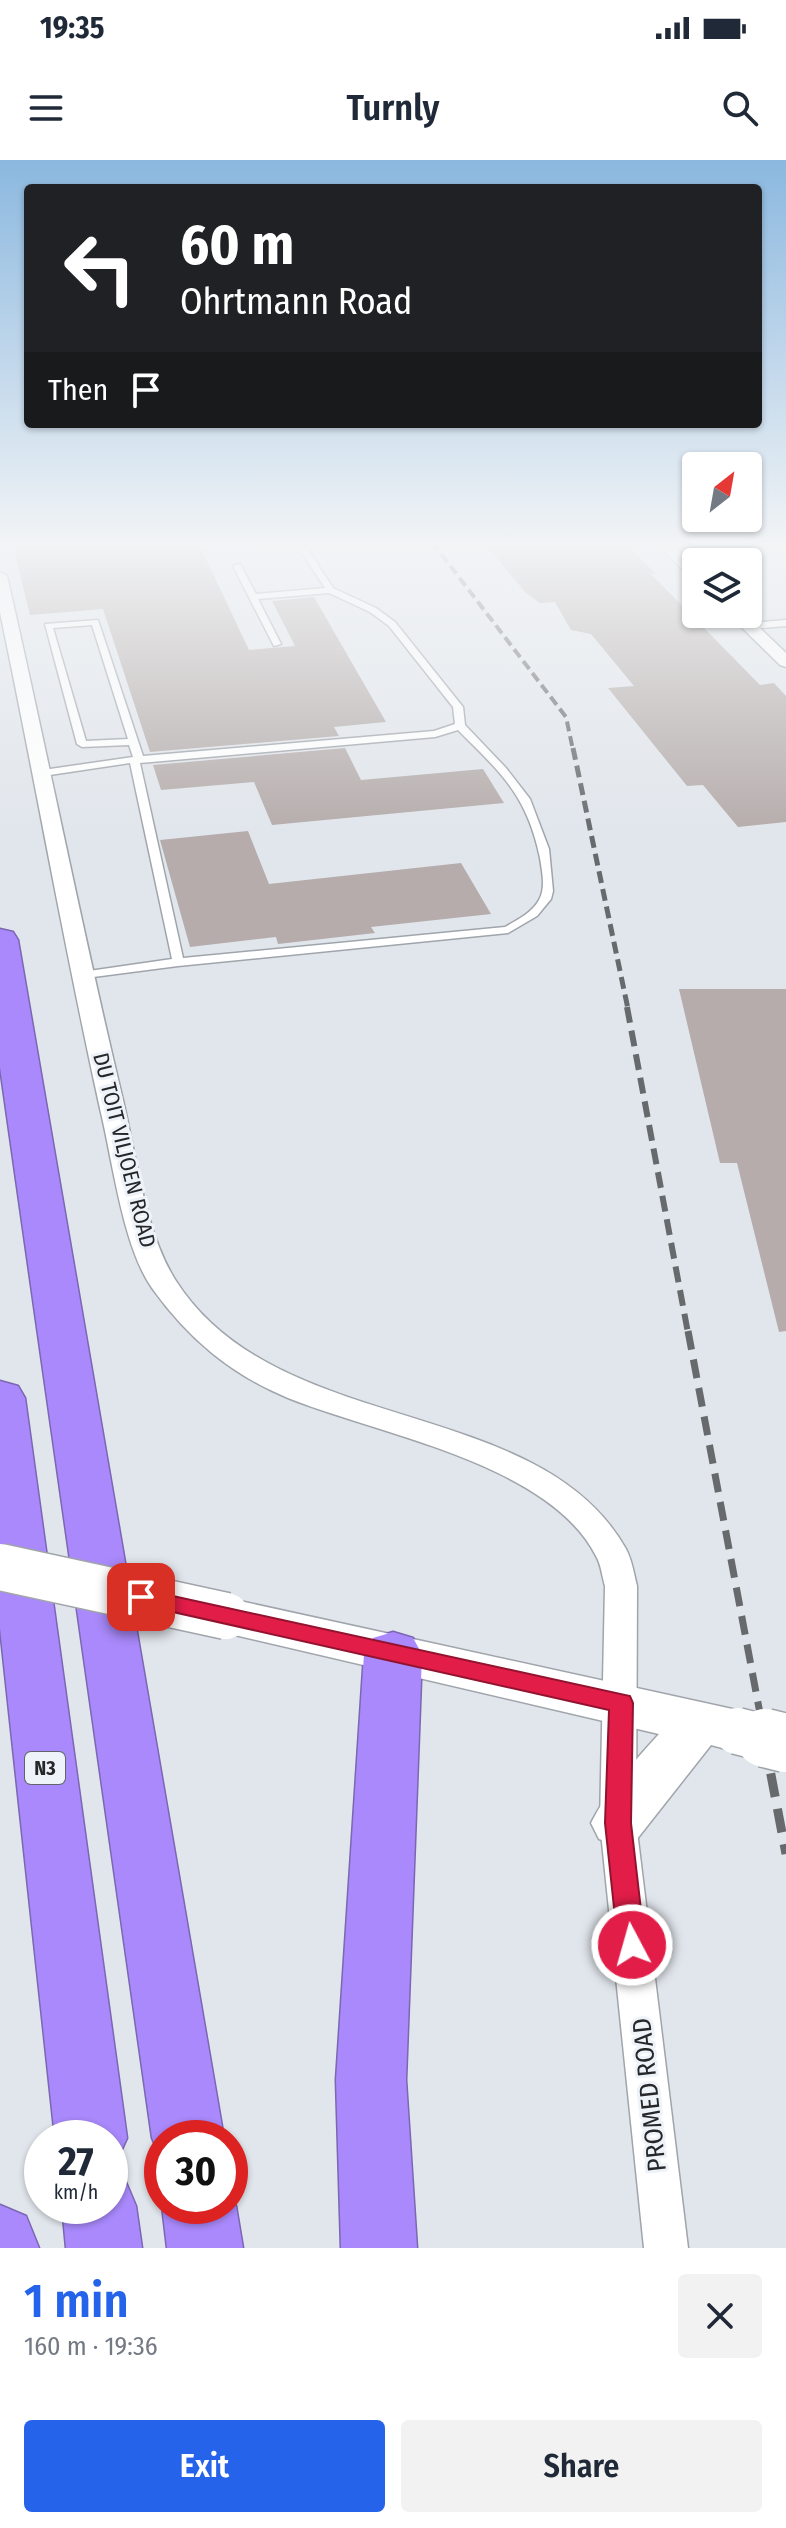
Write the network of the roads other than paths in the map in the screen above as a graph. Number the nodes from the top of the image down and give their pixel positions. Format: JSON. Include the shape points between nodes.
{"nodes":[{"id":1,"x":14,"y":639,"type":"edge"},
{"id":2,"x":52,"y":639,"type":"edge"},
{"id":3,"x":101,"y":639,"type":"edge"},
{"id":4,"x":275,"y":639,"type":"edge"},
{"id":5,"x":404,"y":639,"type":"edge"},
{"id":6,"x":762,"y":639,"type":"edge"},
{"id":7,"x":277,"y":644,"type":"dead end"},
{"id":8,"x":786,"y":662,"type":"edge"},
{"id":9,"x":460,"y":726,"type":"junction"},
{"id":10,"x":133,"y":742,"type":"junction"},
{"id":11,"x":132,"y":760,"type":"junction"},
{"id":12,"x":42,"y":768,"type":"junction"},
{"id":13,"x":0,"y":940,"type":"edge"},
{"id":14,"x":178,"y":962,"type":"junction"},
{"id":15,"x":82,"y":976,"type":"junction"},
{"id":16,"x":0,"y":1398,"type":"edge"},
{"id":17,"x":0,"y":1567,"type":"edge"},
{"id":18,"x":393,"y":1654,"type":"junction"},
{"id":19,"x":621,"y":1703,"type":"junction"},
{"id":20,"x":719,"y":1727,"type":"junction"},
{"id":21,"x":786,"y":1743,"type":"edge"},
{"id":22,"x":618,"y":1823,"type":"junction"},
{"id":23,"x":89,"y":2120,"type":"edge"},
{"id":24,"x":185,"y":2120,"type":"edge"},
{"id":25,"x":101,"y":2224,"type":"edge"},
{"id":26,"x":202,"y":2224,"type":"edge"},
{"id":27,"x":104,"y":2248,"type":"edge"},
{"id":28,"x":205,"y":2248,"type":"edge"},
{"id":29,"x":379,"y":2248,"type":"edge"},
{"id":30,"x":666,"y":2248,"type":"edge"}],
"edges":[{"from":1,"to":12,"type":"street","name":"DU TOIT VILJOEN ROAD"},
{"from":2,"to":10,"type":"lane","via":[[82,744]]},
{"from":3,"to":10,"type":"lane"},
{"from":4,"to":7,"type":"lane"},
{"from":5,"to":9,"type":"lane","via":[[458,707]]},
{"from":6,"to":8,"type":"street"},
{"from":9,"to":11,"type":"lane","via":[[435,734]]},
{"from":9,"to":14,"type":"lane","via":[[527,801],[550,876],[547,896],[535,914],[508,930]]},
{"from":10,"to":11,"type":"lane"},
{"from":11,"to":12,"type":"lane"},
{"from":11,"to":14,"type":"lane"},
{"from":12,"to":15,"type":"street","name":"DU TOIT VILJOEN ROAD"},
{"from":13,"to":24,"type":"highway"},
{"from":14,"to":15,"type":"lane"},
{"from":15,"to":19,"type":"street","name":"DU TOIT VILJOEN ROAD","via":[[141,1232],[162,1282],[200,1330],[237,1358],[296,1390],[481,1452],[541,1482],[585,1518],[612,1553],[621,1586]]},
{"from":16,"to":23,"type":"highway","number":"N3"},
{"from":17,"to":18,"type":"main road","bridge":true},
{"from":18,"to":19,"type":"main road"},
{"from":18,"to":29,"type":"highway","via":[[371,2080]]},
{"from":19,"to":20,"type":"main road"},
{"from":19,"to":22,"type":"street","name":"PROMED ROAD"},
{"from":20,"to":21,"type":"main road","bridge":true},
{"from":20,"to":22,"type":"main road","via":[[646,1785]]},
{"from":22,"to":30,"type":"street","name":"PROMED ROAD"},
{"from":25,"to":27,"type":"highway"},
{"from":26,"to":28,"type":"highway"}]}
